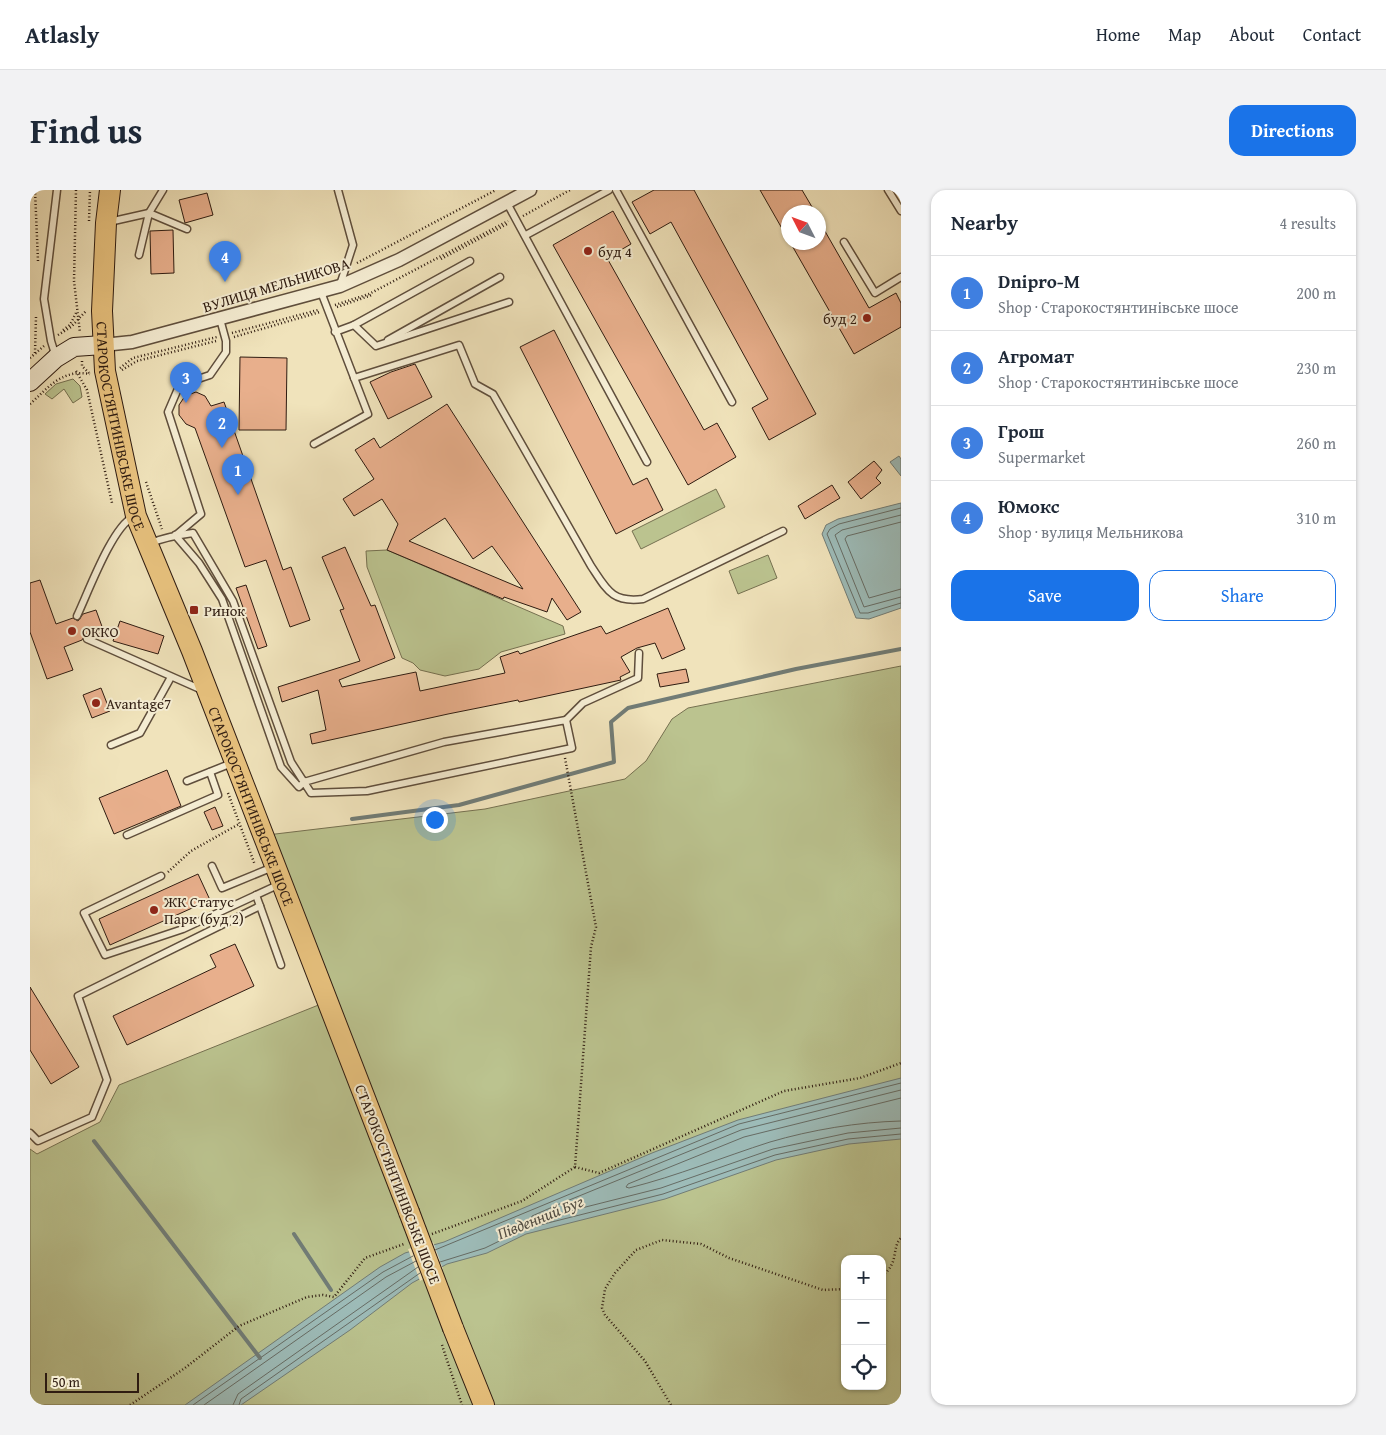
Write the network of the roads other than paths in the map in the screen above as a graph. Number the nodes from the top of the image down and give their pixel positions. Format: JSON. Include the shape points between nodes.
{"nodes":[{"id":1,"x":57,"y":190,"type":"edge"},
{"id":2,"x":110,"y":190,"type":"edge"},
{"id":3,"x":163,"y":190,"type":"edge"},
{"id":4,"x":338,"y":190,"type":"edge"},
{"id":5,"x":530,"y":190,"type":"edge"},
{"id":6,"x":609,"y":190,"type":"edge"},
{"id":7,"x":616,"y":190,"type":"edge"},
{"id":8,"x":888,"y":190,"type":"edge"},
{"id":9,"x":507,"y":203,"type":"junction"},
{"id":10,"x":901,"y":211,"type":"edge"},
{"id":11,"x":149,"y":213,"type":"junction"},
{"id":12,"x":97,"y":225,"type":"junction"},
{"id":13,"x":187,"y":230,"type":"dead end"},
{"id":14,"x":526,"y":235,"type":"junction"},
{"id":15,"x":844,"y":242,"type":"dead end"},
{"id":16,"x":138,"y":255,"type":"dead end"},
{"id":17,"x":470,"y":262,"type":"dead end"},
{"id":18,"x":500,"y":277,"type":"dead end"},
{"id":19,"x":901,"y":277,"type":"edge"},
{"id":20,"x":340,"y":286,"type":"junction"},
{"id":21,"x":321,"y":292,"type":"junction"},
{"id":22,"x":509,"y":302,"type":"dead end"},
{"id":23,"x":220,"y":319,"type":"junction"},
{"id":24,"x":354,"y":325,"type":"junction"},
{"id":25,"x":335,"y":332,"type":"junction"},
{"id":26,"x":103,"y":345,"type":"junction"},
{"id":27,"x":376,"y":346,"type":"junction"},
{"id":28,"x":56,"y":358,"type":"junction"},
{"id":29,"x":354,"y":378,"type":"junction"},
{"id":30,"x":30,"y":382,"type":"edge"},
{"id":31,"x":732,"y":402,"type":"dead end"},
{"id":32,"x":314,"y":444,"type":"dead end"},
{"id":33,"x":646,"y":462,"type":"dead end"},
{"id":34,"x":136,"y":516,"type":"junction"},
{"id":35,"x":783,"y":531,"type":"dead end"},
{"id":36,"x":175,"y":535,"type":"junction"},
{"id":37,"x":156,"y":541,"type":"junction"},
{"id":38,"x":78,"y":616,"type":"dead end"},
{"id":39,"x":87,"y":639,"type":"dead end"},
{"id":40,"x":639,"y":653,"type":"dead end"},
{"id":41,"x":171,"y":676,"type":"junction"},
{"id":42,"x":206,"y":691,"type":"junction"},
{"id":43,"x":566,"y":720,"type":"junction"},
{"id":44,"x":110,"y":745,"type":"dead end"},
{"id":45,"x":226,"y":766,"type":"junction"},
{"id":46,"x":210,"y":772,"type":"junction"},
{"id":47,"x":187,"y":781,"type":"dead end"},
{"id":48,"x":304,"y":782,"type":"junction"},
{"id":49,"x":127,"y":835,"type":"dead end"},
{"id":50,"x":212,"y":866,"type":"dead end"},
{"id":51,"x":271,"y":874,"type":"junction"},
{"id":52,"x":161,"y":876,"type":"road end"},
{"id":53,"x":256,"y":894,"type":"junction"},
{"id":54,"x":260,"y":906,"type":"junction"},
{"id":55,"x":281,"y":964,"type":"dead end"},
{"id":56,"x":30,"y":1133,"type":"edge"},
{"id":57,"x":484,"y":1405,"type":"edge"}],
"edges":[{"from":1,"to":28,"type":"lane","via":[[44,299]]},
{"from":2,"to":12,"type":"main road","name":"СТАРОКОСТЯНТИНІВСЬКЕ ШОСЕ"},
{"from":3,"to":11,"type":"lane"},
{"from":4,"to":20,"type":"lane","via":[[353,245]]},
{"from":5,"to":9,"type":"street","name":"ВУЛИЦЯ МЕЛЬНИКОВА"},
{"from":6,"to":14,"type":"lane"},
{"from":7,"to":31,"type":"lane"},
{"from":8,"to":10,"type":"lane"},
{"from":9,"to":14,"type":"lane"},
{"from":9,"to":20,"type":"street","name":"ВУЛИЦЯ МЕЛЬНИКОВА","via":[[399,260]]},
{"from":11,"to":12,"type":"lane"},
{"from":11,"to":13,"type":"lane"},
{"from":11,"to":16,"type":"lane"},
{"from":12,"to":26,"type":"main road","name":"СТАРОКОСТЯНТИНІВСЬКЕ ШОСЕ"},
{"from":14,"to":33,"type":"lane"},
{"from":15,"to":19,"type":"lane","via":[[874,293]]},
{"from":17,"to":24,"type":"lane"},
{"from":18,"to":27,"type":"lane"},
{"from":20,"to":21,"type":"street","name":"ВУЛИЦЯ МЕЛЬНИКОВА"},
{"from":21,"to":23,"type":"street","name":"ВУЛИЦЯ МЕЛЬНИКОВА"},
{"from":21,"to":25,"type":"lane"},
{"from":22,"to":27,"type":"lane"},
{"from":23,"to":26,"type":"street","name":"ВУЛИЦЯ МЕЛЬНИКОВА","via":[[132,342]]},
{"from":23,"to":36,"type":"lane","via":[[226,352],[210,375],[192,380],[177,391],[168,412],[201,514]]},
{"from":24,"to":25,"type":"lane"},
{"from":24,"to":27,"type":"lane"},
{"from":25,"to":29,"type":"lane"},
{"from":26,"to":28,"type":"street","via":[[74,347]]},
{"from":26,"to":34,"type":"main road","name":"СТАРОКОСТЯНТИНІВСЬКЕ ШОСЕ","via":[[105,371]]},
{"from":28,"to":30,"type":"street"},
{"from":29,"to":32,"type":"lane","via":[[368,414]]},
{"from":29,"to":35,"type":"lane","via":[[459,345],[475,384],[494,394],[591,566],[610,594],[627,601],[643,599]]},
{"from":34,"to":37,"type":"main road","name":"СТАРОКОСТЯНТИНІВСЬКЕ ШОСЕ"},
{"from":34,"to":38,"type":"lane","via":[[125,521],[113,539]]},
{"from":36,"to":37,"type":"lane"},
{"from":36,"to":48,"type":"lane","via":[[199,563],[222,599],[281,767],[298,786]]},
{"from":36,"to":48,"type":"lane","via":[[193,533],[233,601],[291,762]]},
{"from":37,"to":42,"type":"main road","name":"СТАРОКОСТЯНТИНІВСЬКЕ ШОСЕ"},
{"from":39,"to":41,"type":"lane"},
{"from":40,"to":43,"type":"lane","via":[[638,678],[583,703]]},
{"from":41,"to":42,"type":"lane"},
{"from":41,"to":44,"type":"lane","via":[[140,733]]},
{"from":42,"to":45,"type":"main road","name":"СТАРОКОСТЯНТИНІВСЬКЕ ШОСЕ"},
{"from":43,"to":48,"type":"lane","via":[[444,742]]},
{"from":43,"to":48,"type":"lane","via":[[572,748],[367,791],[311,793]]},
{"from":45,"to":46,"type":"lane"},
{"from":45,"to":51,"type":"main road","name":"СТАРОКОСТЯНТИНІВСЬКЕ ШОСЕ"},
{"from":46,"to":47,"type":"lane"},
{"from":46,"to":49,"type":"lane","via":[[218,795]]},
{"from":50,"to":51,"type":"lane","via":[[222,888]]},
{"from":51,"to":53,"type":"lane"},
{"from":51,"to":57,"type":"main road","name":"СТАРОКОСТЯНТИНІВСЬКЕ ШОСЕ","bridge":true,"via":[[409,1212],[447,1334]]},
{"from":52,"to":53,"type":"lane","via":[[84,913],[105,955],[183,929]]},
{"from":53,"to":54,"type":"lane"},
{"from":54,"to":55,"type":"lane"},
{"from":54,"to":56,"type":"lane","via":[[78,996],[107,1080],[92,1118],[38,1141]]}]}
